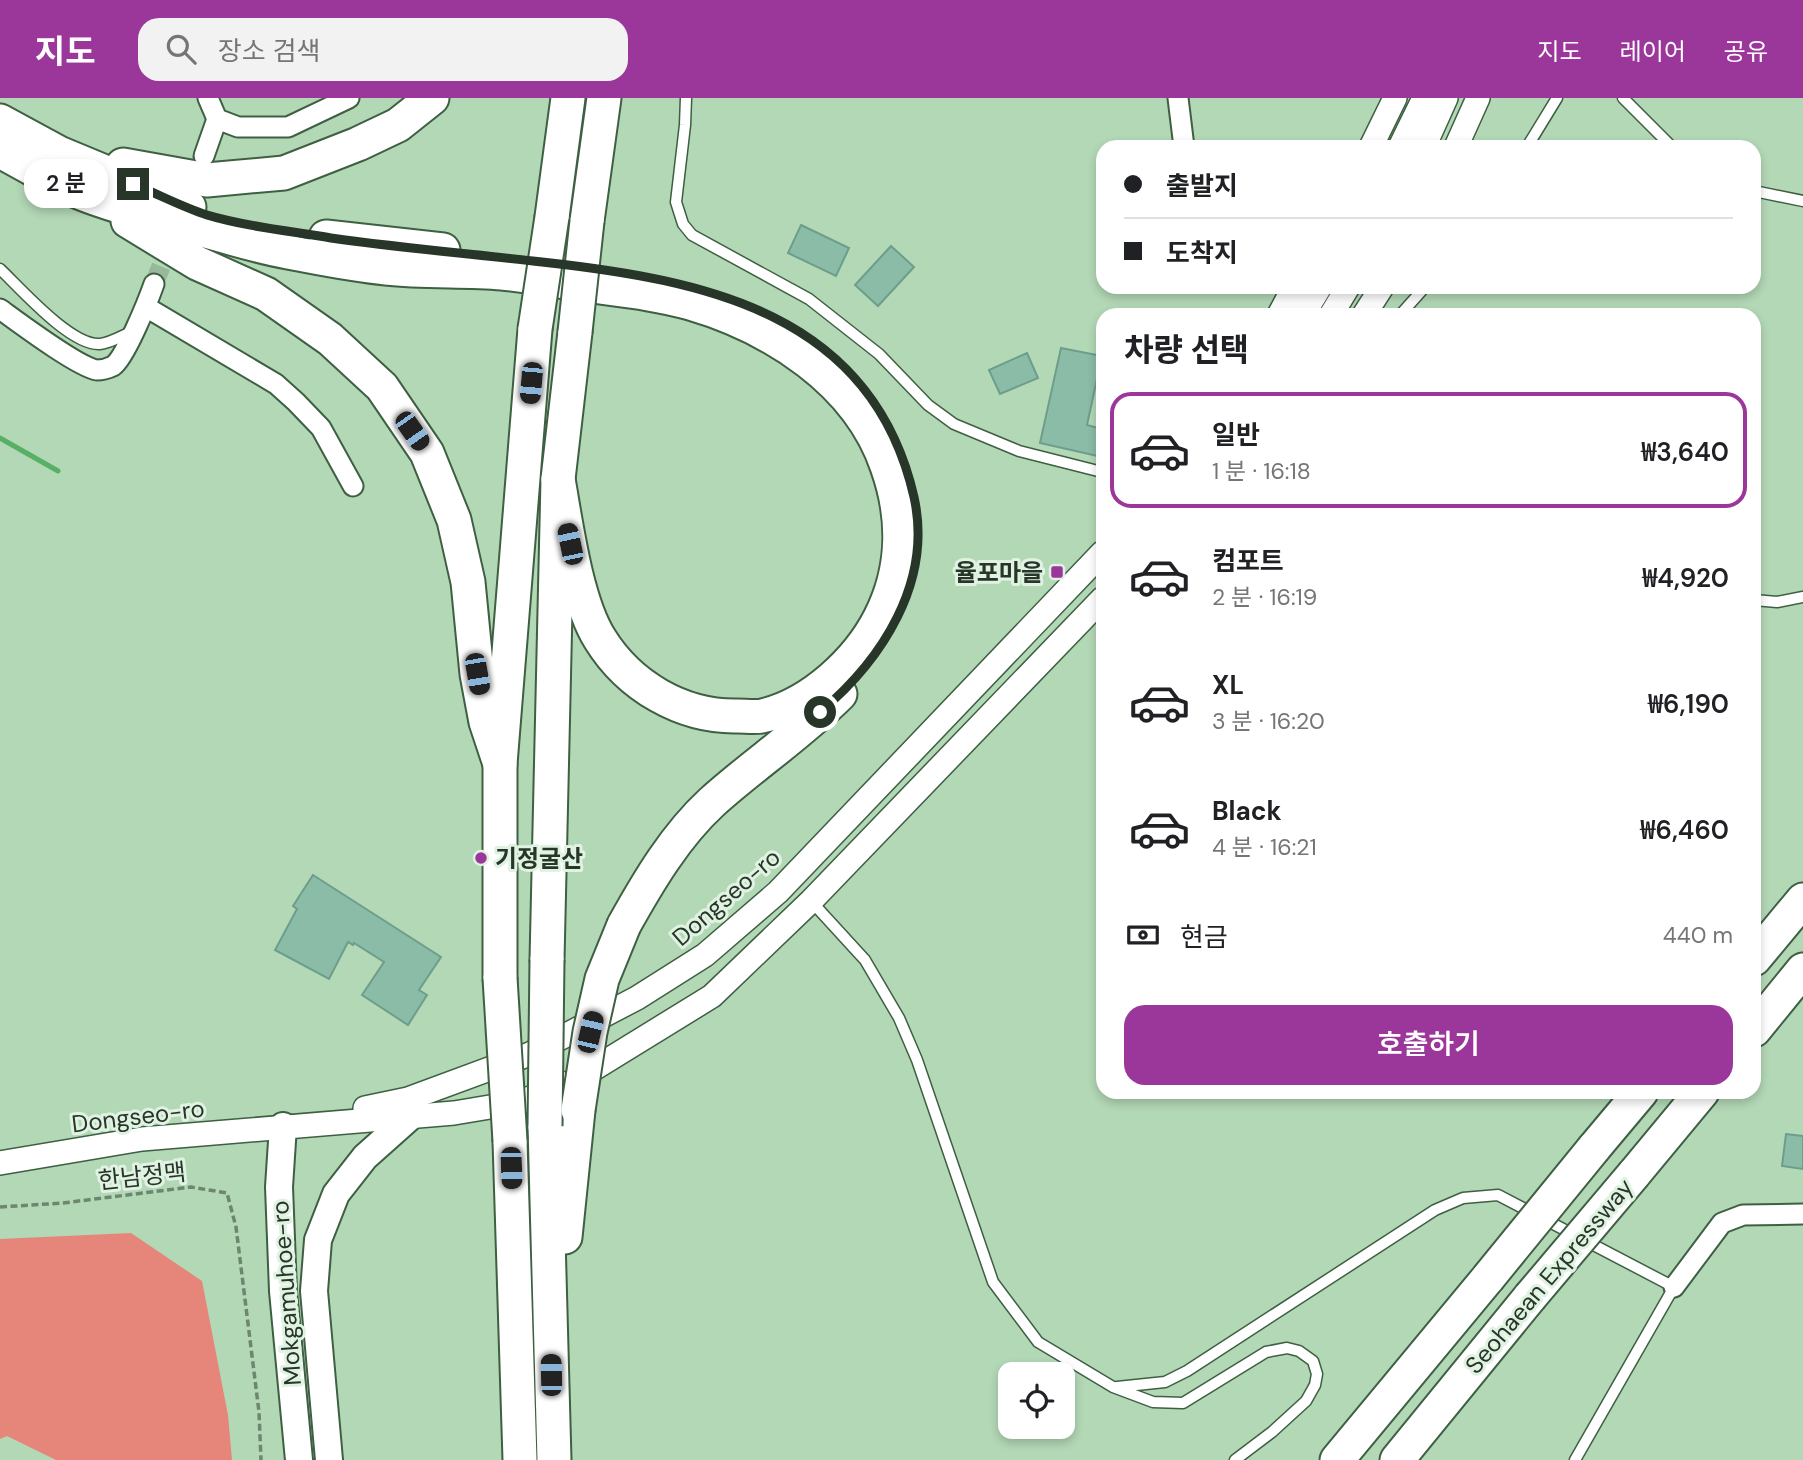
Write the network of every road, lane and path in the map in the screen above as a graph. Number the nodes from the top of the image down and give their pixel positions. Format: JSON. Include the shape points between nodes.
{"nodes":[{"id":1,"x":208,"y":98,"type":"edge"},
{"id":2,"x":349,"y":98,"type":"edge"},
{"id":3,"x":432,"y":98,"type":"edge"},
{"id":4,"x":568,"y":98,"type":"edge"},
{"id":5,"x":604,"y":98,"type":"edge"},
{"id":6,"x":685,"y":98,"type":"edge"},
{"id":7,"x":1178,"y":98,"type":"edge"},
{"id":8,"x":1395,"y":98,"type":"edge"},
{"id":9,"x":1424,"y":98,"type":"edge"},
{"id":10,"x":1446,"y":98,"type":"edge"},
{"id":11,"x":1478,"y":98,"type":"edge"},
{"id":12,"x":1557,"y":98,"type":"edge"},
{"id":13,"x":1623,"y":98,"type":"edge"},
{"id":14,"x":217,"y":120,"type":"junction"},
{"id":15,"x":0,"y":121,"type":"edge"},
{"id":16,"x":1183,"y":140,"type":"edge"},
{"id":17,"x":1374,"y":140,"type":"edge"},
{"id":18,"x":1403,"y":140,"type":"edge"},
{"id":19,"x":1427,"y":140,"type":"edge"},
{"id":20,"x":1459,"y":140,"type":"edge"},
{"id":21,"x":1531,"y":140,"type":"edge"},
{"id":22,"x":1665,"y":140,"type":"edge"},
{"id":23,"x":0,"y":151,"type":"edge"},
{"id":24,"x":59,"y":153,"type":"junction"},
{"id":25,"x":204,"y":156,"type":"dead end"},
{"id":26,"x":1761,"y":192,"type":"edge"},
{"id":27,"x":80,"y":193,"type":"junction"},
{"id":28,"x":1803,"y":201,"type":"edge"},
{"id":29,"x":0,"y":269,"type":"edge"},
{"id":30,"x":154,"y":284,"type":"tunnel mouth"},
{"id":31,"x":1419,"y":294,"type":"edge"},
{"id":32,"x":146,"y":307,"type":"junction"},
{"id":33,"x":1406,"y":308,"type":"edge"},
{"id":34,"x":0,"y":309,"type":"edge"},
{"id":35,"x":132,"y":332,"type":"junction"},
{"id":36,"x":1096,"y":470,"type":"edge"},
{"id":37,"x":558,"y":480,"type":"junction"},
{"id":38,"x":353,"y":486,"type":"dead end"},
{"id":39,"x":1096,"y":559,"type":"edge"},
{"id":40,"x":1803,"y":597,"type":"edge"},
{"id":41,"x":1761,"y":601,"type":"edge"},
{"id":42,"x":1096,"y":605,"type":"edge"},
{"id":43,"x":500,"y":764,"type":"junction"},
{"id":44,"x":1803,"y":900,"type":"edge"},
{"id":45,"x":811,"y":901,"type":"junction"},
{"id":46,"x":1761,"y":951,"type":"edge"},
{"id":47,"x":1803,"y":970,"type":"edge"},
{"id":48,"x":1761,"y":1021,"type":"edge"},
{"id":49,"x":1635,"y":1099,"type":"edge"},
{"id":50,"x":1696,"y":1099,"type":"edge"},
{"id":51,"x":411,"y":1116,"type":"junction"},
{"id":52,"x":283,"y":1126,"type":"junction"},
{"id":53,"x":0,"y":1163,"type":"edge"},
{"id":54,"x":0,"y":1206,"type":"edge"},
{"id":55,"x":1803,"y":1214,"type":"edge"},
{"id":56,"x":1674,"y":1287,"type":"junction"},
{"id":57,"x":551,"y":1375,"type":"junction"},
{"id":58,"x":1112,"y":1387,"type":"junction"},
{"id":59,"x":261,"y":1460,"type":"edge"},
{"id":60,"x":299,"y":1460,"type":"edge"},
{"id":61,"x":329,"y":1460,"type":"edge"},
{"id":62,"x":520,"y":1460,"type":"edge"},
{"id":63,"x":554,"y":1460,"type":"edge"},
{"id":64,"x":1235,"y":1460,"type":"edge"},
{"id":65,"x":1337,"y":1460,"type":"edge"},
{"id":66,"x":1397,"y":1460,"type":"edge"},
{"id":67,"x":1575,"y":1460,"type":"edge"}],
"edges":[{"from":1,"to":14,"type":"street"},
{"from":2,"to":14,"type":"street","via":[[288,127],[238,127]]},
{"from":3,"to":24,"type":"highway","via":[[398,125],[284,173],[207,180]]},
{"from":4,"to":43,"type":"highway","bridge":true,"via":[[535,329]]},
{"from":5,"to":37,"type":"highway","bridge":true},
{"from":6,"to":36,"type":"lane","via":[[676,202],[692,236],[809,299],[879,354],[928,405],[954,424],[1019,451]]},
{"from":7,"to":16,"type":"street"},
{"from":8,"to":17,"type":"street"},
{"from":9,"to":18,"type":"street"},
{"from":10,"to":19,"type":"street"},
{"from":11,"to":20,"type":"street"},
{"from":12,"to":21,"type":"lane"},
{"from":13,"to":22,"type":"lane"},
{"from":14,"to":25,"type":"street"},
{"from":15,"to":24,"type":"highway"},
{"from":23,"to":27,"type":"highway"},
{"from":24,"to":57,"type":"highway","bridge":true,"via":[[208,215],[333,238],[594,268],[710,291],[775,317],[845,369],[872,399],[900,449],[916,507],[917,548],[908,593],[890,634],[856,679],[689,826],[645,887],[602,979],[578,1110]]},
{"from":26,"to":28,"type":"lane"},
{"from":27,"to":37,"type":"highway","via":[[282,251],[385,268],[501,273],[653,294],[714,311],[767,336],[827,377],[852,403],[884,457],[901,537],[890,594],[870,635],[839,674],[801,700],[761,716],[717,717],[680,707],[647,690],[600,640],[588,616]]},
{"from":27,"to":43,"type":"highway","via":[[197,263],[266,295],[330,339],[382,387],[427,453],[454,520],[468,582],[486,722]]},
{"from":29,"to":35,"type":"lane","via":[[81,340],[100,344]]},
{"from":30,"to":32,"type":"street"},
{"from":31,"to":33,"type":"lane"},
{"from":32,"to":35,"type":"street"},
{"from":32,"to":38,"type":"street","via":[[276,384],[321,428]]},
{"from":34,"to":35,"type":"street","via":[[96,370],[110,368],[120,360]]},
{"from":37,"to":57,"type":"highway","bridge":true,"via":[[545,1126]]},
{"from":39,"to":52,"type":"street","name":"Dongseo-ro","via":[[778,892],[705,955],[637,998],[530,1054],[408,1099]]},
{"from":40,"to":41,"type":"lane"},
{"from":42,"to":45,"type":"street","name":"Dongseo-ro"},
{"from":43,"to":62,"type":"highway","bridge":true,"via":[[500,978]]},
{"from":44,"to":46,"type":"highway"},
{"from":45,"to":51,"type":"street","name":"Dongseo-ro","via":[[712,996],[574,1081],[520,1102]]},
{"from":45,"to":58,"type":"lane","via":[[864,960],[899,1018],[993,1282],[1038,1342]]},
{"from":47,"to":48,"type":"highway"},
{"from":49,"to":65,"type":"highway","name":"Seohaean Expressway","bridge":true},
{"from":50,"to":66,"type":"highway","name":"Seohaean Expressway","bridge":true},
{"from":51,"to":52,"type":"street","name":"Dongseo-ro"},
{"from":51,"to":61,"type":"main road","name":"Mokgamuhoe-ro","via":[[365,1157],[336,1194],[318,1240],[314,1291]]},
{"from":52,"to":53,"type":"street","name":"Dongseo-ro","via":[[142,1139]]},
{"from":52,"to":60,"type":"main road","name":"Mokgamuhoe-ro","via":[[279,1187],[283,1292]]},
{"from":54,"to":59,"type":"path","name":"한남정맥","via":[[191,1187],[227,1193],[236,1227],[260,1412]]},
{"from":55,"to":56,"type":"street","via":[[1743,1215],[1722,1223]]},
{"from":56,"to":58,"type":"lane","via":[[1498,1195],[1462,1198],[1436,1210],[1187,1371],[1166,1382]]},
{"from":56,"to":67,"type":"lane"},
{"from":57,"to":63,"type":"highway"},
{"from":58,"to":64,"type":"lane","via":[[1153,1402],[1183,1403],[1266,1352],[1299,1351],[1313,1361],[1317,1374],[1306,1401]]}]}
